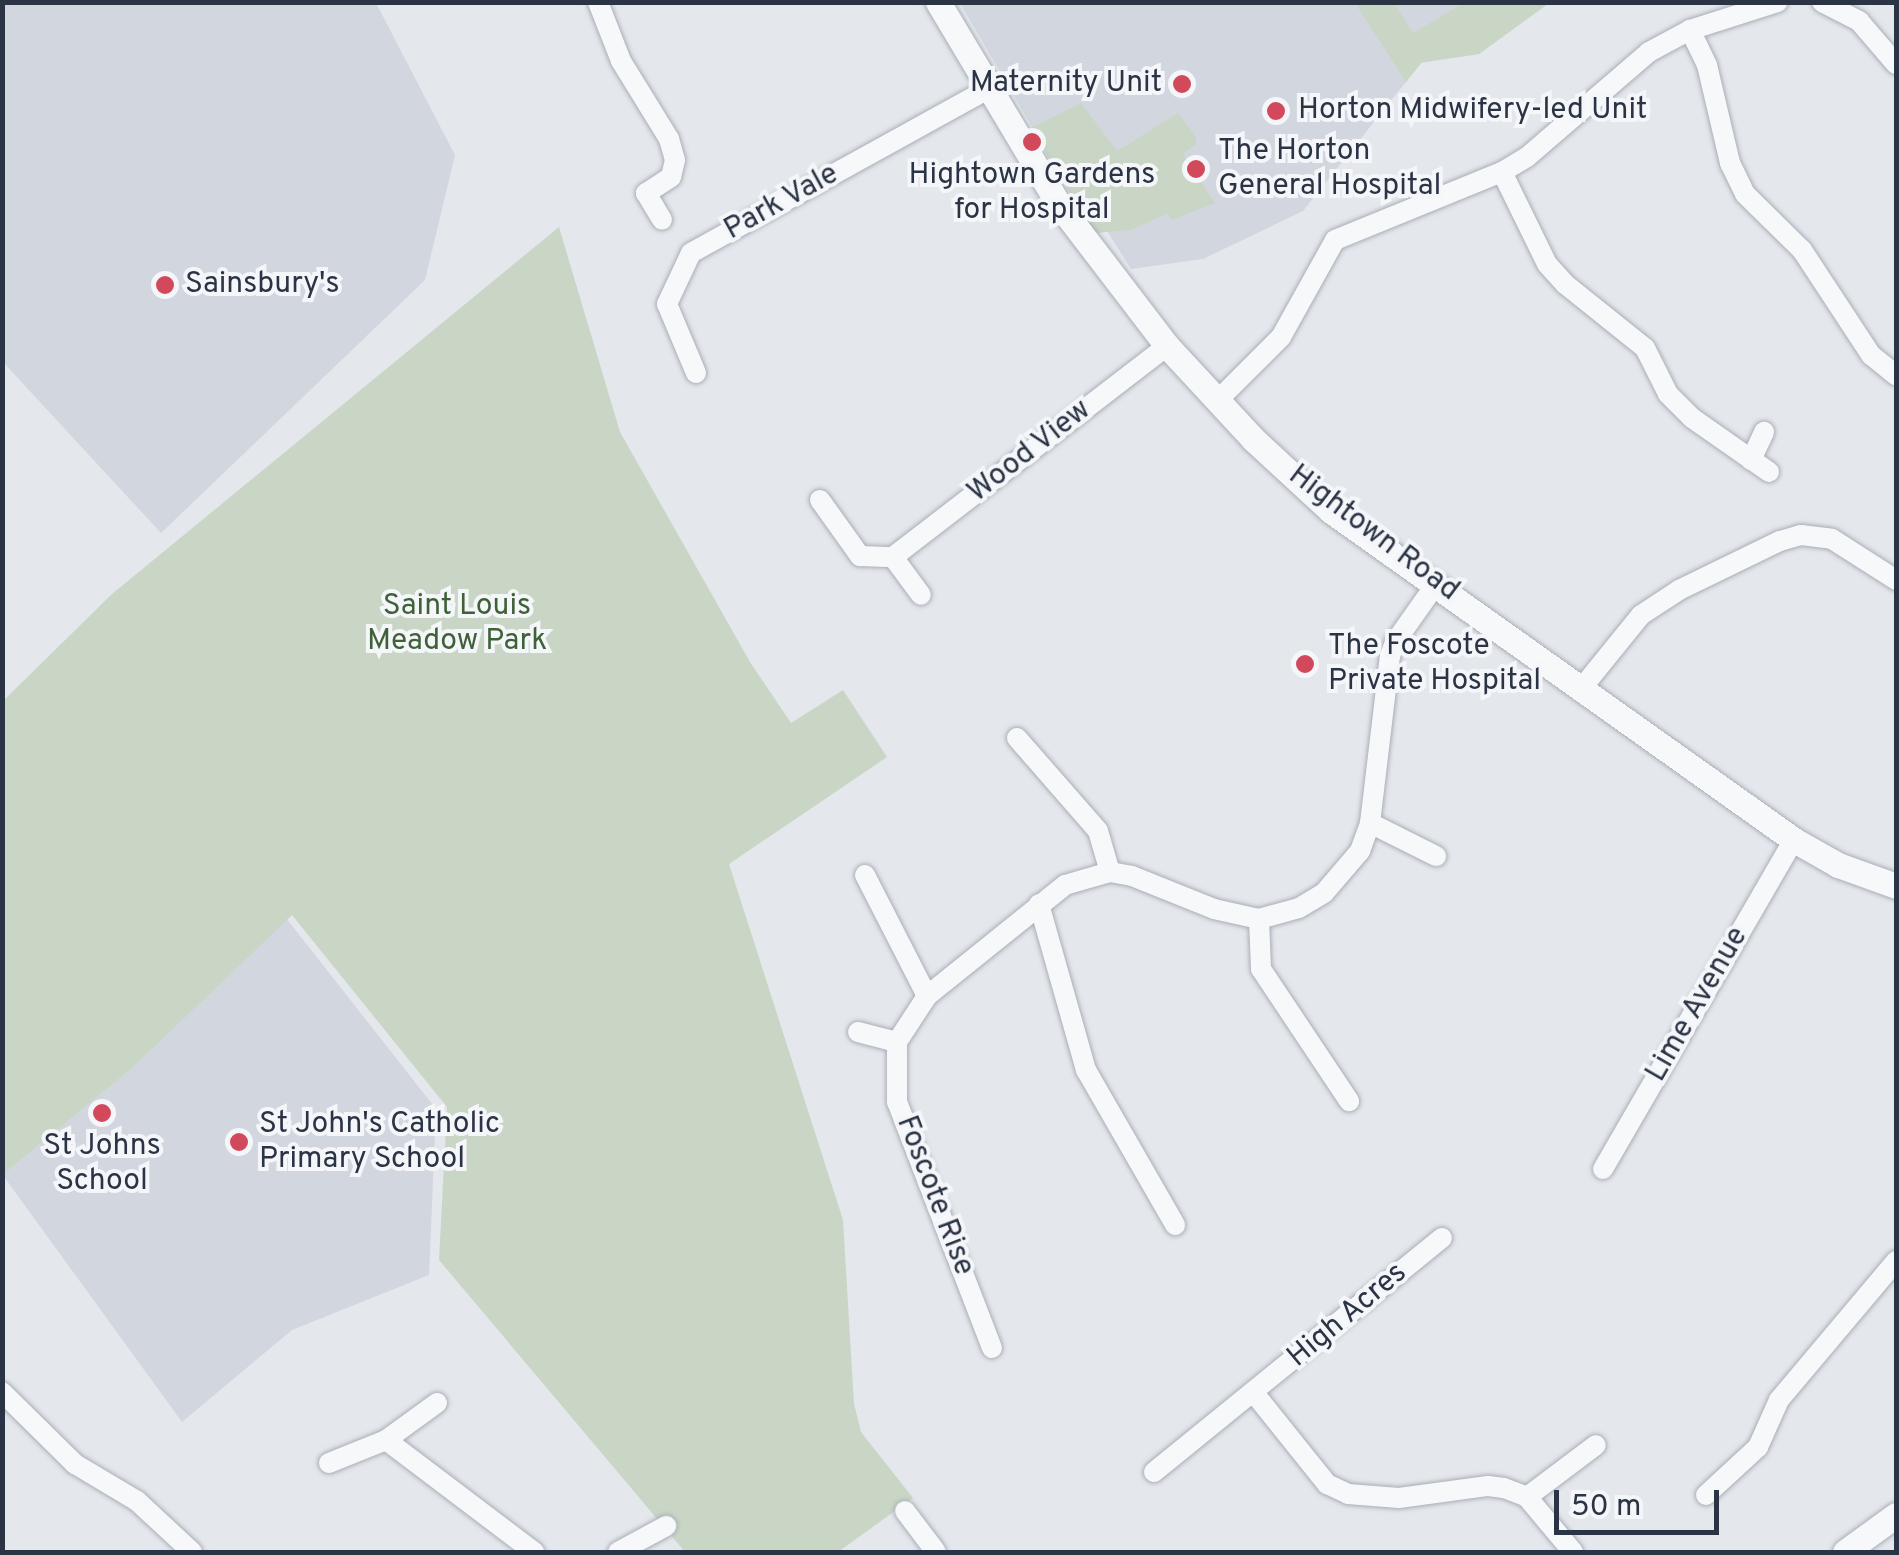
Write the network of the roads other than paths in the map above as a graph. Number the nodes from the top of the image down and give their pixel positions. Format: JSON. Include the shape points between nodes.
{"nodes":[{"id":1,"x":598,"y":2,"type":"edge"},
{"id":2,"x":938,"y":2,"type":"edge"},
{"id":3,"x":1778,"y":2,"type":"edge"},
{"id":4,"x":1822,"y":2,"type":"edge"},
{"id":5,"x":1847,"y":7,"type":"edge"},
{"id":6,"x":1690,"y":30,"type":"junction"},
{"id":7,"x":1896,"y":64,"type":"edge"},
{"id":8,"x":988,"y":88,"type":"junction"},
{"id":9,"x":1502,"y":172,"type":"junction"},
{"id":10,"x":662,"y":220,"type":"dead end"},
{"id":11,"x":1167,"y":346,"type":"junction"},
{"id":12,"x":696,"y":373,"type":"dead end"},
{"id":13,"x":1896,"y":375,"type":"edge"},
{"id":14,"x":1218,"y":400,"type":"junction"},
{"id":15,"x":1764,"y":432,"type":"dead end"},
{"id":16,"x":820,"y":500,"type":"dead end"},
{"id":17,"x":893,"y":558,"type":"junction"},
{"id":18,"x":1896,"y":580,"type":"edge"},
{"id":19,"x":1436,"y":584,"type":"junction"},
{"id":20,"x":921,"y":595,"type":"dead end"},
{"id":21,"x":1581,"y":689,"type":"junction"},
{"id":22,"x":1017,"y":738,"type":"dead end"},
{"id":23,"x":1370,"y":823,"type":"junction"},
{"id":24,"x":1794,"y":840,"type":"junction"},
{"id":25,"x":1436,"y":856,"type":"dead end"},
{"id":26,"x":1110,"y":872,"type":"junction"},
{"id":27,"x":864,"y":875,"type":"dead end"},
{"id":28,"x":1896,"y":886,"type":"edge"},
{"id":29,"x":1038,"y":904,"type":"junction"},
{"id":30,"x":1260,"y":919,"type":"junction"},
{"id":31,"x":927,"y":996,"type":"junction"},
{"id":32,"x":858,"y":1032,"type":"dead end"},
{"id":33,"x":897,"y":1042,"type":"junction"},
{"id":34,"x":1349,"y":1101,"type":"dead end"},
{"id":35,"x":1603,"y":1169,"type":"dead end"},
{"id":36,"x":1176,"y":1225,"type":"dead end"},
{"id":37,"x":1442,"y":1238,"type":"dead end"},
{"id":38,"x":1896,"y":1261,"type":"edge"},
{"id":39,"x":992,"y":1348,"type":"dead end"},
{"id":40,"x":2,"y":1392,"type":"edge"},
{"id":41,"x":1254,"y":1394,"type":"junction"},
{"id":42,"x":437,"y":1404,"type":"dead end"},
{"id":43,"x":386,"y":1440,"type":"junction"},
{"id":44,"x":1596,"y":1445,"type":"dead end"},
{"id":45,"x":329,"y":1462,"type":"dead end"},
{"id":46,"x":1154,"y":1472,"type":"dead end"},
{"id":47,"x":1706,"y":1494,"type":"dead end"},
{"id":48,"x":1527,"y":1497,"type":"junction"},
{"id":49,"x":905,"y":1510,"type":"dead end"},
{"id":50,"x":1896,"y":1515,"type":"edge"},
{"id":51,"x":666,"y":1526,"type":"dead end"},
{"id":52,"x":192,"y":1552,"type":"edge"},
{"id":53,"x":534,"y":1552,"type":"edge"},
{"id":54,"x":618,"y":1552,"type":"edge"},
{"id":55,"x":936,"y":1552,"type":"edge"},
{"id":56,"x":1573,"y":1552,"type":"edge"},
{"id":57,"x":1845,"y":1552,"type":"edge"}],
"edges":[{"from":1,"to":10,"type":"street","via":[[621,61],[675,160],[672,177],[646,193]]},
{"from":2,"to":8,"type":"street","name":"Hightown Road"},
{"from":3,"to":6,"type":"street"},
{"from":4,"to":5,"type":"street"},
{"from":5,"to":7,"type":"street"},
{"from":6,"to":9,"type":"street","via":[[1648,52]]},
{"from":6,"to":13,"type":"street","via":[[1708,65],[1730,164],[1745,194],[1802,250],[1871,355]]},
{"from":8,"to":11,"type":"street","name":"Hightown Road","via":[[1057,202]]},
{"from":8,"to":12,"type":"street","name":"Park Vale","via":[[690,253],[667,304]]},
{"from":9,"to":14,"type":"street","via":[[1335,240],[1281,337]]},
{"from":9,"to":15,"type":"street","via":[[1547,264],[1645,348],[1668,394],[1692,418],[1760,466]]},
{"from":11,"to":14,"type":"street","name":"Hightown Road"},
{"from":11,"to":17,"type":"street","name":"Wood View"},
{"from":14,"to":19,"type":"street","name":"Hightown Road","via":[[1332,511]]},
{"from":16,"to":17,"type":"street","via":[[860,556]]},
{"from":17,"to":20,"type":"street"},
{"from":18,"to":21,"type":"street","via":[[1832,539],[1801,535],[1780,541],[1641,615]]},
{"from":19,"to":21,"type":"street","name":"Hightown Road"},
{"from":19,"to":23,"type":"street","via":[[1390,656]]},
{"from":21,"to":24,"type":"street","name":"Hightown Road"},
{"from":22,"to":26,"type":"street","via":[[1098,830]]},
{"from":23,"to":25,"type":"street"},
{"from":23,"to":30,"type":"street","via":[[1360,851],[1324,893]]},
{"from":24,"to":28,"type":"street","name":"Hightown Road"},
{"from":24,"to":35,"type":"street","name":"Lime Avenue"},
{"from":26,"to":29,"type":"street","via":[[1065,885]]},
{"from":26,"to":30,"type":"street","via":[[1214,910]]},
{"from":27,"to":31,"type":"street"},
{"from":29,"to":31,"type":"street"},
{"from":29,"to":36,"type":"street","via":[[1086,1070]]},
{"from":30,"to":34,"type":"street","via":[[1262,969]]},
{"from":31,"to":33,"type":"street"},
{"from":32,"to":33,"type":"street"},
{"from":33,"to":39,"type":"street","name":"Foscote Rise","via":[[897,1102]]},
{"from":37,"to":41,"type":"street","name":"High Acres"},
{"from":38,"to":47,"type":"street","via":[[1778,1400],[1753,1454]]},
{"from":40,"to":52,"type":"street","via":[[75,1464],[137,1502]]},
{"from":41,"to":46,"type":"street","name":"High Acres"},
{"from":41,"to":48,"type":"street","via":[[1327,1484],[1348,1494],[1399,1498],[1488,1486]]},
{"from":42,"to":43,"type":"street"},
{"from":43,"to":45,"type":"street"},
{"from":43,"to":53,"type":"street"},
{"from":44,"to":48,"type":"street"},
{"from":48,"to":56,"type":"street"},
{"from":49,"to":55,"type":"street"},
{"from":50,"to":57,"type":"street"},
{"from":51,"to":54,"type":"street"}]}
